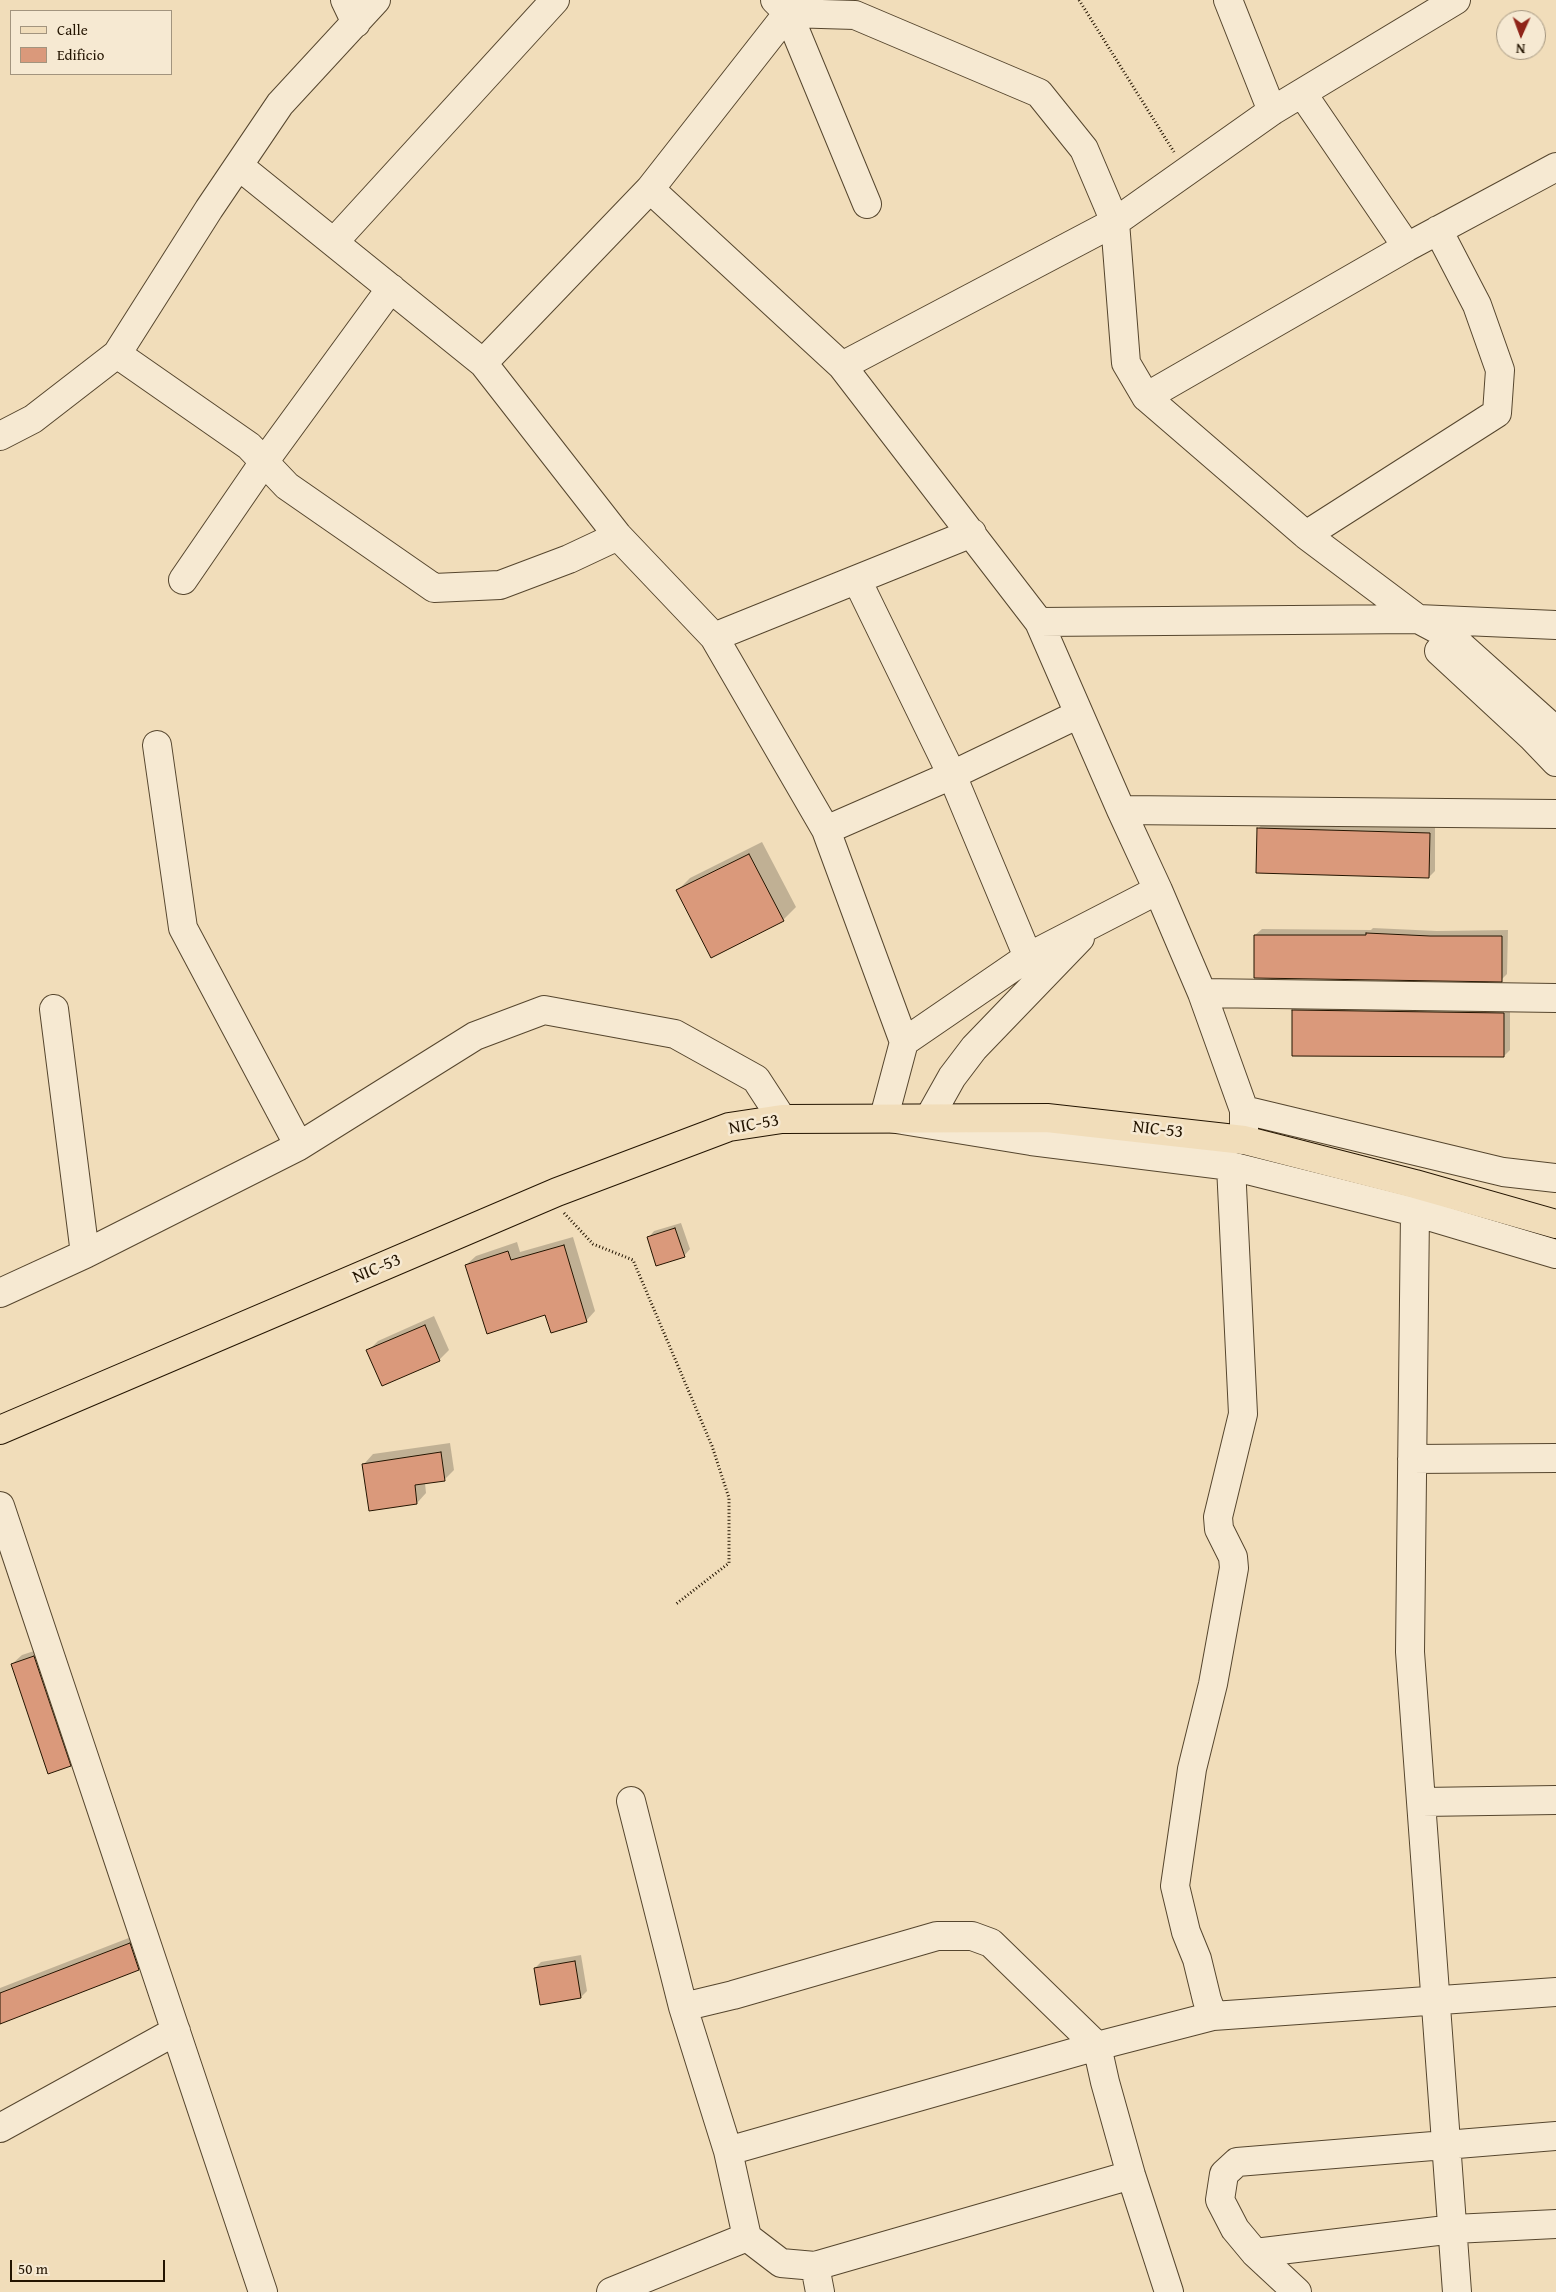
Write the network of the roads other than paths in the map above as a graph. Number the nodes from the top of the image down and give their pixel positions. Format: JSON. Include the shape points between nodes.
{"nodes":[{"id":1,"x":376,"y":0,"type":"edge"},
{"id":2,"x":555,"y":0,"type":"edge"},
{"id":3,"x":1228,"y":0,"type":"edge"},
{"id":4,"x":1456,"y":0,"type":"edge"},
{"id":5,"x":781,"y":7,"type":"edge"},
{"id":6,"x":350,"y":12,"type":"edge"},
{"id":7,"x":1302,"y":93,"type":"junction"},
{"id":8,"x":1272,"y":110,"type":"junction"},
{"id":9,"x":239,"y":166,"type":"junction"},
{"id":10,"x":1556,"y":167,"type":"edge"},
{"id":11,"x":650,"y":189,"type":"junction"},
{"id":12,"x":867,"y":204,"type":"dead end"},
{"id":13,"x":1115,"y":222,"type":"junction"},
{"id":14,"x":1438,"y":230,"type":"junction"},
{"id":15,"x":334,"y":242,"type":"junction"},
{"id":16,"x":1407,"y":247,"type":"junction"},
{"id":17,"x":390,"y":288,"type":"junction"},
{"id":18,"x":117,"y":354,"type":"junction"},
{"id":19,"x":483,"y":363,"type":"junction"},
{"id":20,"x":842,"y":366,"type":"junction"},
{"id":21,"x":1146,"y":396,"type":"junction"},
{"id":22,"x":0,"y":436,"type":"edge"},
{"id":23,"x":264,"y":462,"type":"junction"},
{"id":24,"x":972,"y":533,"type":"junction"},
{"id":25,"x":1306,"y":535,"type":"junction"},
{"id":26,"x":618,"y":536,"type":"junction"},
{"id":27,"x":183,"y":580,"type":"dead end"},
{"id":28,"x":857,"y":580,"type":"junction"},
{"id":29,"x":1418,"y":619,"type":"junction"},
{"id":30,"x":1039,"y":622,"type":"junction"},
{"id":31,"x":1556,"y":625,"type":"edge"},
{"id":32,"x":714,"y":637,"type":"junction"},
{"id":33,"x":1079,"y":714,"type":"junction"},
{"id":34,"x":1547,"y":733,"type":"edge"},
{"id":35,"x":156,"y":745,"type":"dead end"},
{"id":36,"x":1556,"y":762,"type":"edge"},
{"id":37,"x":952,"y":775,"type":"junction"},
{"id":38,"x":1121,"y":810,"type":"junction"},
{"id":39,"x":1556,"y":814,"type":"edge"},
{"id":40,"x":826,"y":830,"type":"junction"},
{"id":41,"x":1158,"y":890,"type":"junction"},
{"id":42,"x":1094,"y":923,"type":"junction"},
{"id":43,"x":1028,"y":957,"type":"junction"},
{"id":44,"x":1202,"y":993,"type":"junction"},
{"id":45,"x":1556,"y":998,"type":"edge"},
{"id":46,"x":54,"y":1009,"type":"dead end"},
{"id":47,"x":904,"y":1042,"type":"junction"},
{"id":48,"x":1244,"y":1110,"type":"junction"},
{"id":49,"x":884,"y":1118,"type":"junction"},
{"id":50,"x":929,"y":1118,"type":"junction"},
{"id":51,"x":782,"y":1119,"type":"junction"},
{"id":52,"x":1244,"y":1140,"type":"junction"},
{"id":53,"x":299,"y":1146,"type":"junction"},
{"id":54,"x":1231,"y":1166,"type":"junction"},
{"id":55,"x":1556,"y":1178,"type":"edge"},
{"id":56,"x":1415,"y":1212,"type":"junction"},
{"id":57,"x":1556,"y":1224,"type":"edge"},
{"id":58,"x":85,"y":1254,"type":"junction"},
{"id":59,"x":1556,"y":1254,"type":"edge"},
{"id":60,"x":0,"y":1293,"type":"edge"},
{"id":61,"x":0,"y":1430,"type":"edge"},
{"id":62,"x":1556,"y":1458,"type":"edge"},
{"id":63,"x":1412,"y":1459,"type":"junction"},
{"id":64,"x":0,"y":1506,"type":"edge"},
{"id":65,"x":1556,"y":1800,"type":"edge"},
{"id":66,"x":631,"y":1801,"type":"dead end"},
{"id":67,"x":1422,"y":1802,"type":"junction"},
{"id":68,"x":1556,"y":1992,"type":"edge"},
{"id":69,"x":1437,"y":2000,"type":"junction"},
{"id":70,"x":683,"y":2007,"type":"junction"},
{"id":71,"x":1213,"y":2016,"type":"junction"},
{"id":72,"x":176,"y":2031,"type":"junction"},
{"id":73,"x":1097,"y":2046,"type":"junction"},
{"id":74,"x":0,"y":2128,"type":"edge"},
{"id":75,"x":1556,"y":2136,"type":"edge"},
{"id":76,"x":1448,"y":2145,"type":"junction"},
{"id":77,"x":728,"y":2151,"type":"junction"},
{"id":78,"x":1131,"y":2175,"type":"junction"},
{"id":79,"x":1556,"y":2224,"type":"edge"},
{"id":80,"x":1454,"y":2229,"type":"junction"},
{"id":81,"x":747,"y":2237,"type":"junction"},
{"id":82,"x":1255,"y":2253,"type":"junction"},
{"id":83,"x":815,"y":2266,"type":"junction"},
{"id":84,"x":263,"y":2292,"type":"edge"},
{"id":85,"x":611,"y":2292,"type":"edge"},
{"id":86,"x":820,"y":2292,"type":"edge"},
{"id":87,"x":1170,"y":2292,"type":"edge"},
{"id":88,"x":1297,"y":2292,"type":"edge"},
{"id":89,"x":1457,"y":2292,"type":"edge"}],
"edges":[{"from":1,"to":6,"type":"street"},
{"from":2,"to":15,"type":"street"},
{"from":3,"to":8,"type":"street"},
{"from":4,"to":7,"type":"street"},
{"from":5,"to":11,"type":"street"},
{"from":5,"to":12,"type":"street"},
{"from":5,"to":13,"type":"street","via":[[855,16],[1039,93],[1084,149]]},
{"from":6,"to":9,"type":"street","via":[[280,104]]},
{"from":7,"to":8,"type":"street"},
{"from":7,"to":16,"type":"street"},
{"from":8,"to":13,"type":"street"},
{"from":9,"to":15,"type":"street"},
{"from":9,"to":18,"type":"street"},
{"from":10,"to":14,"type":"street"},
{"from":11,"to":19,"type":"street"},
{"from":11,"to":20,"type":"street"},
{"from":13,"to":20,"type":"street"},
{"from":13,"to":21,"type":"street","via":[[1126,363]]},
{"from":14,"to":16,"type":"street"},
{"from":14,"to":25,"type":"street","via":[[1477,305],[1500,370],[1497,412]]},
{"from":15,"to":17,"type":"street"},
{"from":16,"to":21,"type":"street"},
{"from":17,"to":19,"type":"street"},
{"from":17,"to":23,"type":"street"},
{"from":18,"to":22,"type":"street","via":[[33,419]]},
{"from":18,"to":23,"type":"street","via":[[249,446]]},
{"from":19,"to":26,"type":"street"},
{"from":20,"to":24,"type":"street"},
{"from":21,"to":25,"type":"street"},
{"from":23,"to":26,"type":"street","via":[[287,486],[434,588],[500,585]]},
{"from":23,"to":27,"type":"street"},
{"from":24,"to":28,"type":"street"},
{"from":24,"to":30,"type":"street"},
{"from":25,"to":29,"type":"street"},
{"from":26,"to":32,"type":"street"},
{"from":28,"to":32,"type":"street"},
{"from":28,"to":37,"type":"street"},
{"from":29,"to":30,"type":"street"},
{"from":29,"to":31,"type":"street"},
{"from":29,"to":34,"type":"street","via":[[1435,647]]},
{"from":30,"to":33,"type":"street"},
{"from":32,"to":40,"type":"street"},
{"from":33,"to":37,"type":"street"},
{"from":33,"to":38,"type":"street"},
{"from":34,"to":36,"type":"street"},
{"from":35,"to":53,"type":"street","via":[[183,928]]},
{"from":37,"to":40,"type":"street"},
{"from":37,"to":43,"type":"street"},
{"from":38,"to":39,"type":"street"},
{"from":38,"to":41,"type":"street"},
{"from":40,"to":47,"type":"street"},
{"from":41,"to":42,"type":"street"},
{"from":41,"to":44,"type":"street"},
{"from":42,"to":43,"type":"street"},
{"from":42,"to":50,"type":"street","via":[[974,1048],[952,1077]]},
{"from":43,"to":47,"type":"street"},
{"from":44,"to":45,"type":"street"},
{"from":44,"to":48,"type":"street"},
{"from":46,"to":58,"type":"street"},
{"from":47,"to":49,"type":"street"},
{"from":48,"to":52,"type":"street"},
{"from":48,"to":55,"type":"street","via":[[1503,1172]]},
{"from":49,"to":50,"type":"main road","name":"NIC-53","number":"NIC-53"},
{"from":49,"to":51,"type":"main road","name":"NIC-53","number":"NIC-53"},
{"from":49,"to":54,"type":"street","via":[[1031,1141]]},
{"from":50,"to":52,"type":"main road","name":"NIC-53","number":"NIC-53","via":[[1048,1118]]},
{"from":51,"to":53,"type":"street","via":[[756,1079],[675,1034],[544,1010],[475,1036]]},
{"from":51,"to":61,"type":"main road","name":"NIC-53","number":"NIC-53","via":[[729,1128],[557,1192]]},
{"from":52,"to":57,"type":"main road","name":"NIC-53","number":"NIC-53"},
{"from":53,"to":58,"type":"street"},
{"from":54,"to":56,"type":"street"},
{"from":54,"to":71,"type":"street","via":[[1243,1414],[1218,1518],[1234,1568],[1213,1684],[1192,1769],[1175,1886]]},
{"from":56,"to":59,"type":"street"},
{"from":56,"to":63,"type":"street"},
{"from":58,"to":60,"type":"street"},
{"from":62,"to":63,"type":"street"},
{"from":63,"to":67,"type":"street","via":[[1410,1652]]},
{"from":64,"to":72,"type":"street"},
{"from":65,"to":67,"type":"street"},
{"from":66,"to":70,"type":"street"},
{"from":67,"to":69,"type":"street"},
{"from":68,"to":69,"type":"street"},
{"from":69,"to":71,"type":"street"},
{"from":69,"to":76,"type":"street"},
{"from":70,"to":73,"type":"street","via":[[937,1936],[972,1936],[991,1943]]},
{"from":70,"to":77,"type":"street"},
{"from":71,"to":73,"type":"street"},
{"from":72,"to":74,"type":"street"},
{"from":72,"to":84,"type":"street"},
{"from":73,"to":77,"type":"street"},
{"from":73,"to":78,"type":"street"},
{"from":75,"to":76,"type":"street"},
{"from":76,"to":80,"type":"street"},
{"from":76,"to":82,"type":"street","via":[[1237,2162],[1224,2174],[1220,2200],[1235,2229]]},
{"from":77,"to":81,"type":"street"},
{"from":78,"to":83,"type":"street"},
{"from":78,"to":87,"type":"street"},
{"from":79,"to":80,"type":"street"},
{"from":80,"to":82,"type":"street"},
{"from":80,"to":89,"type":"street"},
{"from":81,"to":83,"type":"street","via":[[781,2263]]},
{"from":81,"to":85,"type":"street"},
{"from":82,"to":88,"type":"street"},
{"from":83,"to":86,"type":"street"}]}
